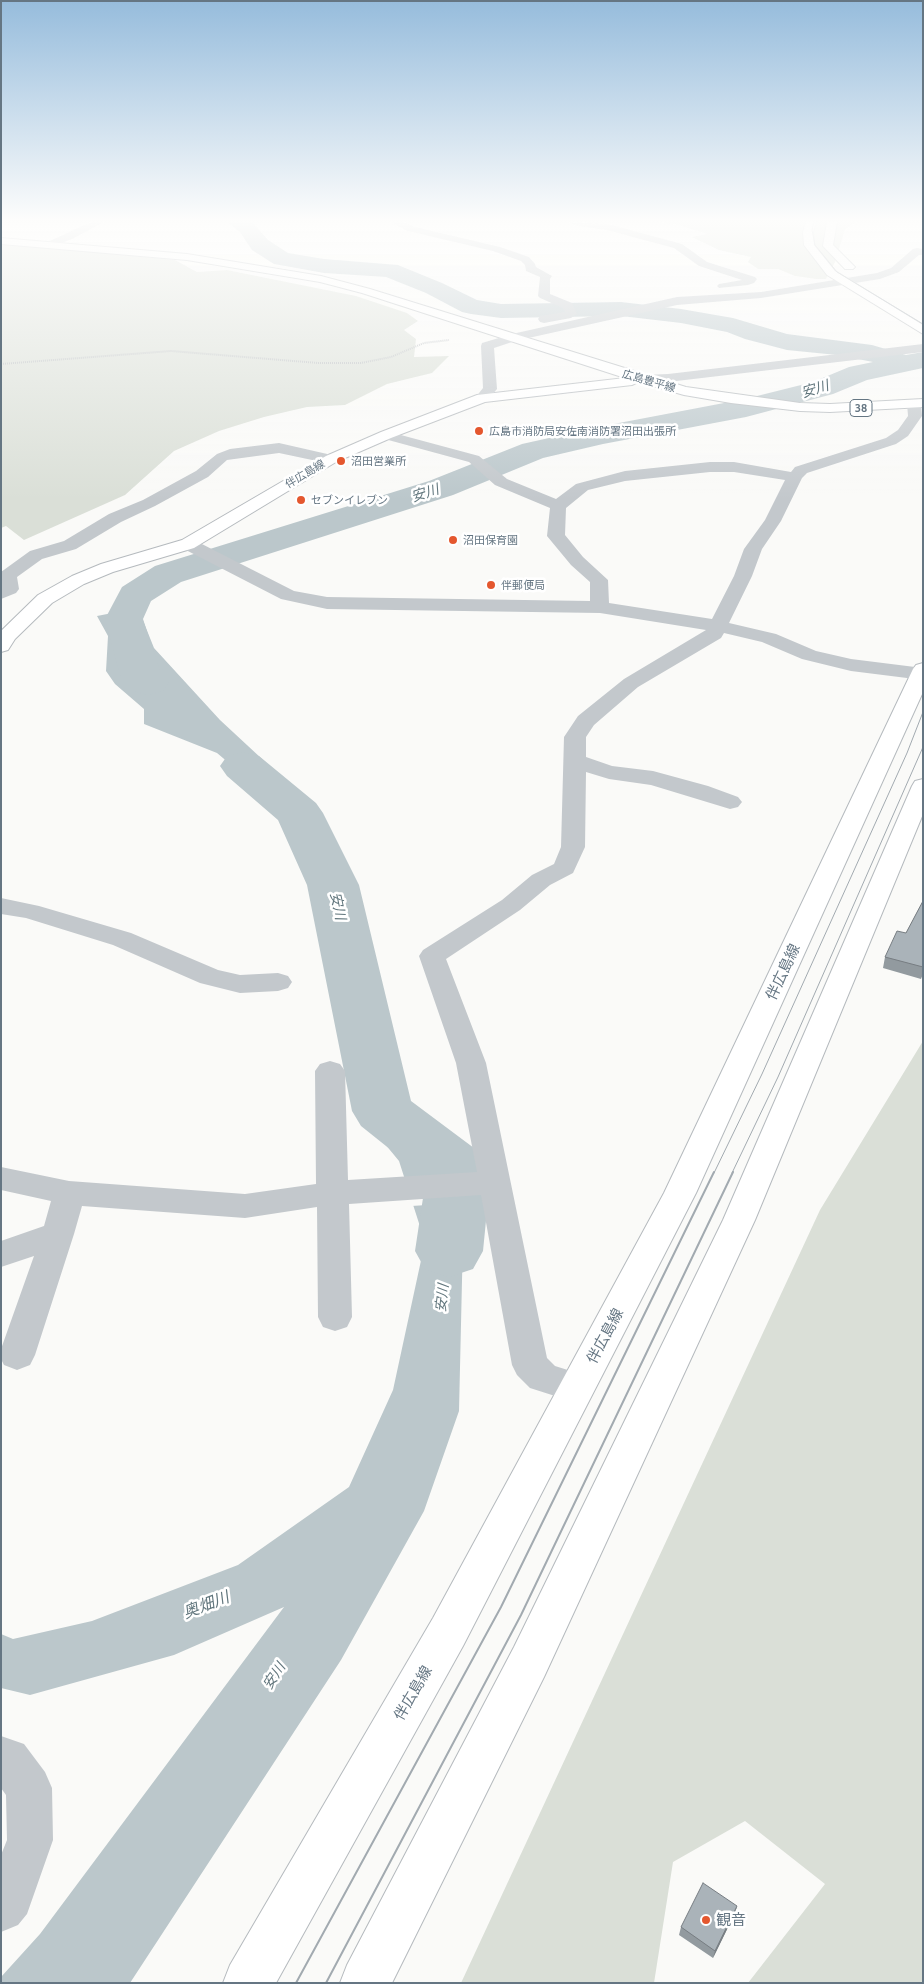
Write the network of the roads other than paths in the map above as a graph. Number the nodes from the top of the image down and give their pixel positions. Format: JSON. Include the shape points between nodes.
{"nodes":[{"id":1,"x":439,"y":315,"type":"edge"},
{"id":2,"x":555,"y":315,"type":"edge"},
{"id":3,"x":575,"y":315,"type":"edge"},
{"id":4,"x":617,"y":315,"type":"edge"},
{"id":5,"x":897,"y":315,"type":"edge"},
{"id":6,"x":586,"y":322,"type":"junction"},
{"id":7,"x":499,"y":328,"type":"dead end"},
{"id":8,"x":923,"y":330,"type":"edge"},
{"id":9,"x":512,"y":338,"type":"junction"},
{"id":10,"x":923,"y":348,"type":"edge"},
{"id":11,"x":643,"y":379,"type":"junction"},
{"id":12,"x":482,"y":398,"type":"junction"},
{"id":13,"x":918,"y":404,"type":"edge"},
{"id":14,"x":386,"y":435,"type":"junction"},
{"id":15,"x":331,"y":459,"type":"junction"},
{"id":16,"x":795,"y":477,"type":"junction"},
{"id":17,"x":558,"y":506,"type":"junction"},
{"id":18,"x":193,"y":546,"type":"junction"},
{"id":19,"x":1,"y":594,"type":"edge"},
{"id":20,"x":600,"y":607,"type":"junction"},
{"id":21,"x":720,"y":626,"type":"junction"},
{"id":22,"x":1,"y":646,"type":"edge"},
{"id":23,"x":922,"y":673,"type":"edge"},
{"id":24,"x":575,"y":761,"type":"junction"},
{"id":25,"x":923,"y":786,"type":"edge"},
{"id":26,"x":730,"y":802,"type":"dead end"},
{"id":27,"x":1,"y":906,"type":"edge"},
{"id":28,"x":278,"y":982,"type":"dead end"},
{"id":29,"x":330,"y":1071,"type":"dead end"},
{"id":30,"x":1,"y":1178,"type":"edge"},
{"id":31,"x":482,"y":1184,"type":"junction"},
{"id":32,"x":342,"y":1192,"type":"junction"},
{"id":33,"x":69,"y":1193,"type":"junction"},
{"id":34,"x":58,"y":1234,"type":"junction"},
{"id":35,"x":1,"y":1254,"type":"edge"},
{"id":36,"x":335,"y":1317,"type":"dead end"},
{"id":37,"x":17,"y":1354,"type":"dead end"},
{"id":38,"x":577,"y":1388,"type":"junction"},
{"id":39,"x":1,"y":1758,"type":"edge"},
{"id":40,"x":1,"y":1908,"type":"edge"},
{"id":41,"x":248,"y":1983,"type":"edge"},
{"id":42,"x":365,"y":1983,"type":"edge"}],
"edges":[{"from":1,"to":9,"type":"main road","name":"広島豊平線","number":"38"},
{"from":2,"to":7,"type":"street"},
{"from":3,"to":6,"type":"street"},
{"from":4,"to":6,"type":"street"},
{"from":5,"to":8,"type":"main road"},
{"from":6,"to":9,"type":"street"},
{"from":9,"to":11,"type":"main road","name":"広島豊平線","number":"38"},
{"from":9,"to":12,"type":"street","via":[[487,346],[490,389]]},
{"from":10,"to":11,"type":"street"},
{"from":11,"to":12,"type":"main road","name":"伴広島線"},
{"from":11,"to":13,"type":"main road","name":"広島豊平線","number":"38","via":[[731,399],[800,407],[868,408]]},
{"from":12,"to":14,"type":"main road","name":"伴広島線"},
{"from":13,"to":16,"type":"street","via":[[915,416],[903,434],[801,470]]},
{"from":14,"to":15,"type":"main road","name":"伴広島線"},
{"from":14,"to":17,"type":"street","via":[[474,459],[501,482]]},
{"from":15,"to":18,"type":"main road","name":"伴広島線"},
{"from":15,"to":19,"type":"street","via":[[278,448],[222,457],[202,474],[115,518],[70,546],[36,555],[8,575],[10,589]]},
{"from":16,"to":17,"type":"street","via":[[734,467],[625,476],[582,487]]},
{"from":16,"to":21,"type":"street","via":[[773,521],[753,549]]},
{"from":17,"to":20,"type":"street","via":[[556,536],[576,561],[599,580]]},
{"from":18,"to":20,"type":"street","via":[[288,595],[327,603]]},
{"from":18,"to":22,"type":"main road","name":"伴広島線","via":[[106,568],[78,580],[45,599]]},
{"from":20,"to":21,"type":"street"},
{"from":21,"to":23,"type":"street","via":[[769,638],[809,655]]},
{"from":21,"to":24,"type":"street","via":[[714,634],[631,682],[586,721],[575,737]]},
{"from":23,"to":38,"type":"main road","name":"伴広島線","via":[[680,1193]]},
{"from":24,"to":26,"type":"street","via":[[609,772],[654,778]]},
{"from":24,"to":31,"type":"street","via":[[574,847],[564,868],[541,880],[511,905],[432,956],[471,1063]]},
{"from":25,"to":42,"type":"main road","via":[[739,1220],[530,1662]]},
{"from":27,"to":28,"type":"street","via":[[30,911],[122,939],[210,977],[240,984]]},
{"from":29,"to":32,"type":"street"},
{"from":30,"to":33,"type":"street"},
{"from":31,"to":32,"type":"street"},
{"from":31,"to":38,"type":"street","via":[[530,1365],[543,1377]]},
{"from":32,"to":33,"type":"street","via":[[245,1206]]},
{"from":32,"to":36,"type":"street"},
{"from":33,"to":34,"type":"street"},
{"from":34,"to":35,"type":"street"},
{"from":34,"to":37,"type":"street"},
{"from":38,"to":41,"type":"main road","name":"伴広島線","via":[[443,1640]]},
{"from":39,"to":40,"type":"street","via":[[8,1760],[29,1788],[30,1840],[10,1897]]}]}
